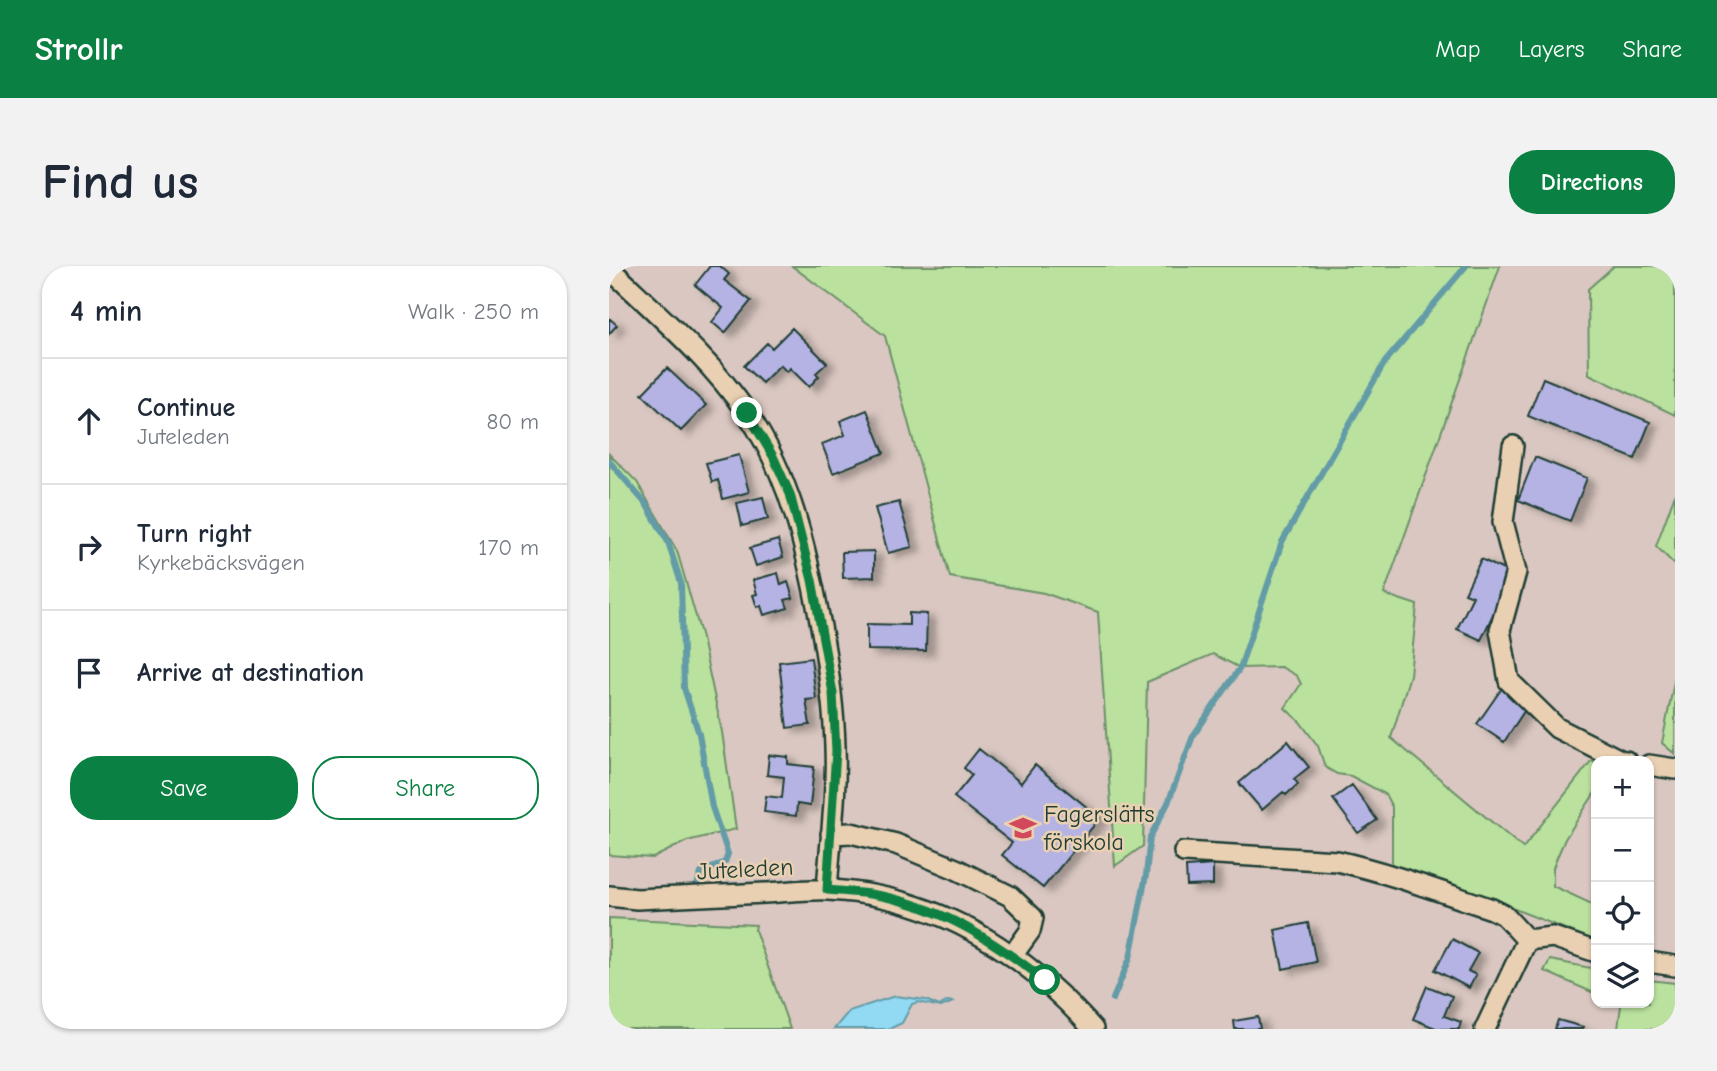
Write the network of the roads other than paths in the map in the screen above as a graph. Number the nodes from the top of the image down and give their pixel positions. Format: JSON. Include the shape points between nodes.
{"nodes":[{"id":1,"x":609,"y":268,"type":"edge"},
{"id":2,"x":1513,"y":446,"type":"dead end"},
{"id":3,"x":1616,"y":756,"type":"edge"},
{"id":4,"x":1654,"y":766,"type":"edge"},
{"id":5,"x":1675,"y":769,"type":"edge"},
{"id":6,"x":831,"y":834,"type":"junction"},
{"id":7,"x":1184,"y":852,"type":"dead end"},
{"id":8,"x":827,"y":890,"type":"junction"},
{"id":9,"x":609,"y":896,"type":"edge"},
{"id":10,"x":1527,"y":940,"type":"junction"},
{"id":11,"x":1591,"y":950,"type":"edge"},
{"id":12,"x":1012,"y":956,"type":"junction"},
{"id":13,"x":1654,"y":963,"type":"edge"},
{"id":14,"x":1675,"y":966,"type":"edge"},
{"id":15,"x":1093,"y":1029,"type":"edge"},
{"id":16,"x":1485,"y":1029,"type":"edge"}],
"edges":[{"from":1,"to":6,"type":"street","via":[[733,395],[773,456],[790,494],[833,693],[836,751]]},
{"from":2,"to":3,"type":"street","via":[[1503,522],[1516,572],[1500,631],[1510,681],[1557,728]]},
{"from":4,"to":5,"type":"street"},
{"from":6,"to":8,"type":"street"},
{"from":6,"to":12,"type":"street","via":[[851,833],[896,844],[1010,896],[1033,918]]},
{"from":7,"to":10,"type":"street","via":[[1338,862],[1388,873],[1492,909]]},
{"from":8,"to":9,"type":"street","name":"Juteleden","via":[[637,899]]},
{"from":8,"to":12,"type":"street","name":"Juteleden","via":[[906,902],[947,916]]},
{"from":10,"to":11,"type":"street","via":[[1553,937]]},
{"from":10,"to":16,"type":"street"},
{"from":12,"to":15,"type":"street","name":"Juteleden","via":[[1045,980]]},
{"from":13,"to":14,"type":"street"}]}
